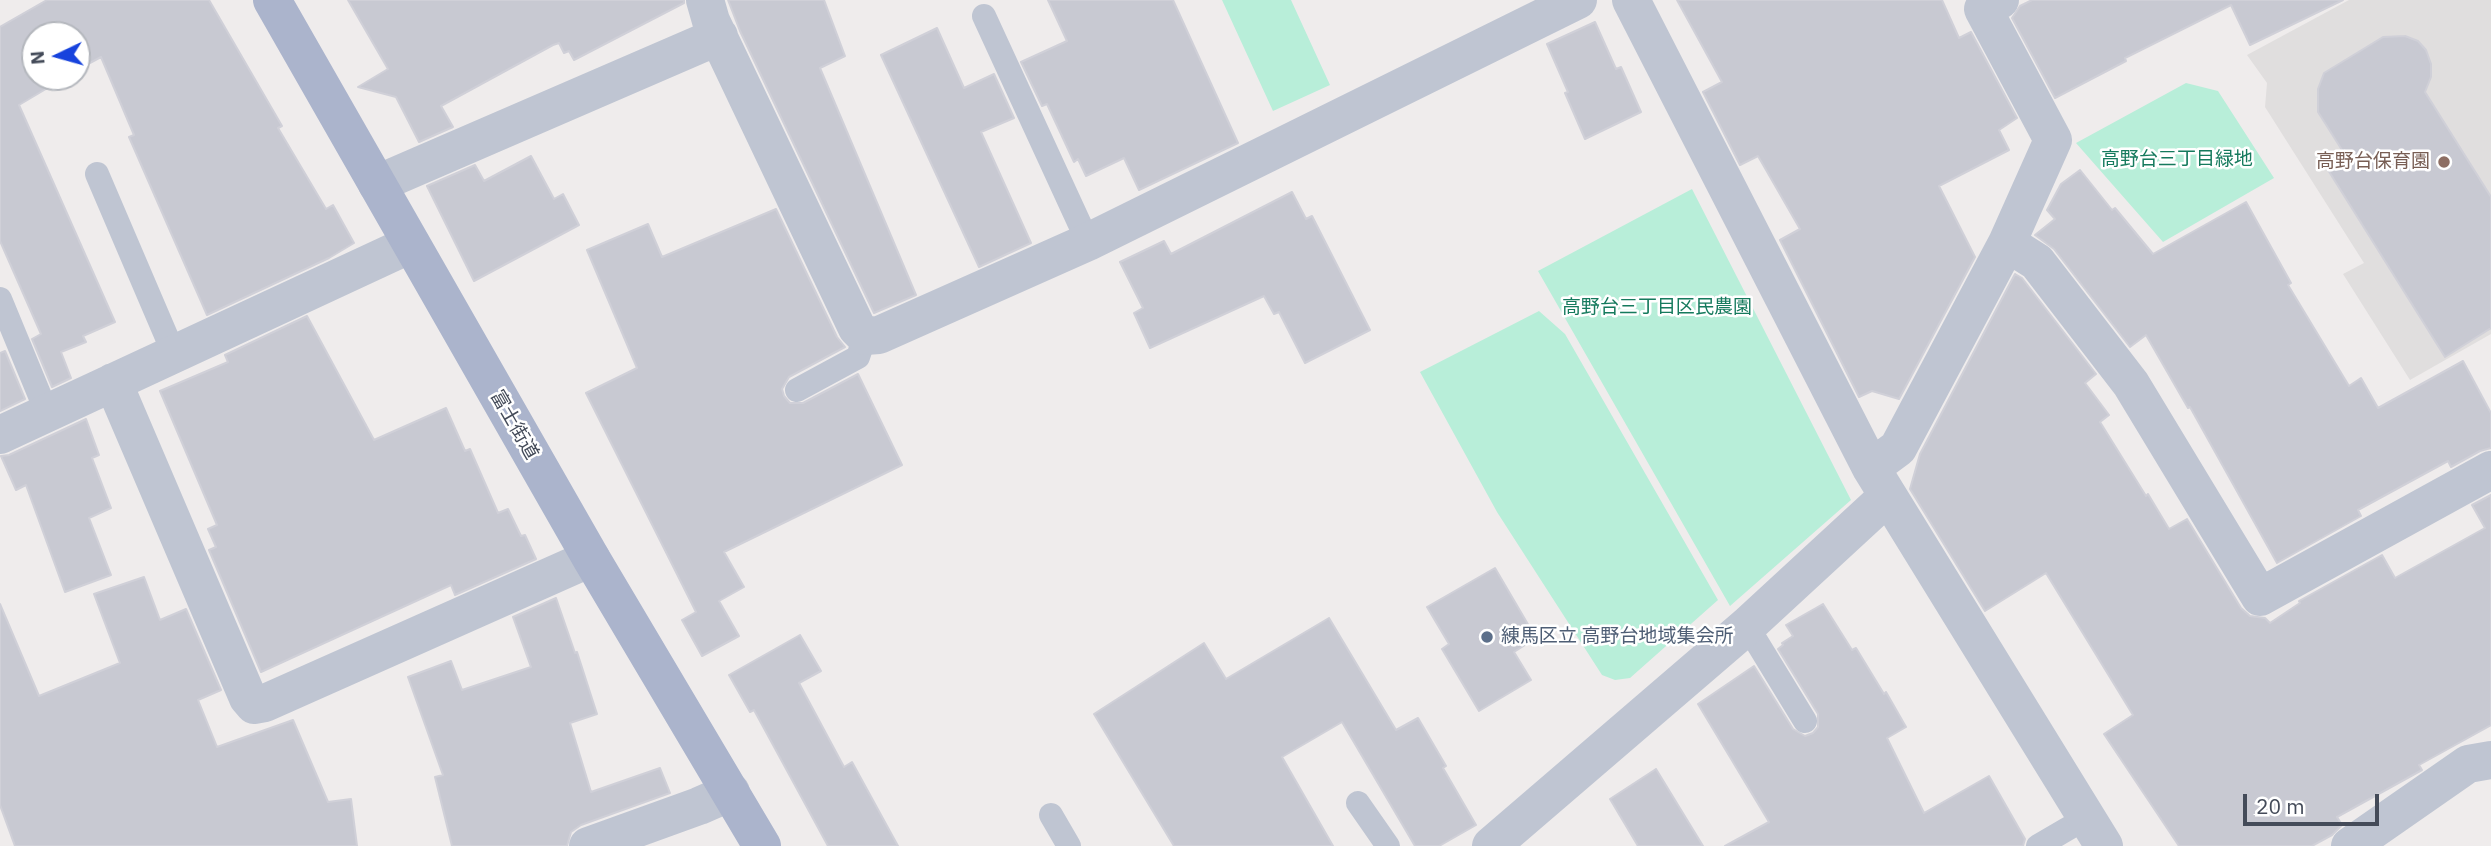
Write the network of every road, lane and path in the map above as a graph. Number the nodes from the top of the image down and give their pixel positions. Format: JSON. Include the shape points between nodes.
{"nodes":[{"id":1,"x":272,"y":0,"type":"edge"},
{"id":2,"x":705,"y":0,"type":"edge"},
{"id":3,"x":1578,"y":0,"type":"edge"},
{"id":4,"x":1631,"y":0,"type":"edge"},
{"id":5,"x":1987,"y":3,"type":"edge"},
{"id":6,"x":984,"y":16,"type":"dead end"},
{"id":7,"x":719,"y":36,"type":"junction"},
{"id":8,"x":97,"y":174,"type":"dead end"},
{"id":9,"x":377,"y":184,"type":"junction"},
{"id":10,"x":1088,"y":242,"type":"junction"},
{"id":11,"x":2007,"y":243,"type":"junction"},
{"id":12,"x":411,"y":244,"type":"junction"},
{"id":13,"x":0,"y":299,"type":"edge"},
{"id":14,"x":865,"y":337,"type":"junction"},
{"id":15,"x":174,"y":354,"type":"junction"},
{"id":16,"x":113,"y":382,"type":"junction"},
{"id":17,"x":797,"y":390,"type":"dead end"},
{"id":18,"x":47,"y":413,"type":"junction"},
{"id":19,"x":0,"y":435,"type":"edge"},
{"id":20,"x":2491,"y":470,"type":"edge"},
{"id":21,"x":1880,"y":482,"type":"junction"},
{"id":22,"x":591,"y":558,"type":"junction"},
{"id":23,"x":1747,"y":626,"type":"junction"},
{"id":24,"x":1805,"y":721,"type":"dead end"},
{"id":25,"x":2491,"y":760,"type":"edge"},
{"id":26,"x":731,"y":792,"type":"junction"},
{"id":27,"x":1358,"y":803,"type":"dead end"},
{"id":28,"x":1051,"y":815,"type":"dead end"},
{"id":29,"x":2095,"y":832,"type":"edge"},
{"id":30,"x":601,"y":844,"type":"edge"},
{"id":31,"x":762,"y":846,"type":"edge"},
{"id":32,"x":1069,"y":846,"type":"edge"},
{"id":33,"x":1388,"y":846,"type":"edge"},
{"id":34,"x":1491,"y":846,"type":"edge"},
{"id":35,"x":2038,"y":846,"type":"edge"},
{"id":36,"x":2350,"y":846,"type":"edge"}],
"edges":[{"from":1,"to":9,"type":"main road","name":"富士街道"},
{"from":2,"to":7,"type":"street"},
{"from":3,"to":10,"type":"street"},
{"from":4,"to":21,"type":"street"},
{"from":5,"to":11,"type":"street","via":[[2053,140]]},
{"from":6,"to":10,"type":"lane"},
{"from":7,"to":9,"type":"street"},
{"from":7,"to":14,"type":"street"},
{"from":8,"to":15,"type":"lane"},
{"from":9,"to":12,"type":"main road","name":"富士街道"},
{"from":10,"to":14,"type":"street"},
{"from":11,"to":20,"type":"street","via":[[2037,262],[2131,384],[2260,597]]},
{"from":11,"to":21,"type":"street"},
{"from":12,"to":15,"type":"street"},
{"from":12,"to":22,"type":"main road","name":"富士街道"},
{"from":13,"to":18,"type":"lane"},
{"from":14,"to":17,"type":"lane","via":[[858,357]]},
{"from":15,"to":16,"type":"street"},
{"from":16,"to":18,"type":"street"},
{"from":16,"to":22,"type":"street","via":[[254,705]]},
{"from":18,"to":19,"type":"street"},
{"from":21,"to":23,"type":"street"},
{"from":21,"to":29,"type":"street"},
{"from":22,"to":26,"type":"main road","name":"富士街道"},
{"from":23,"to":24,"type":"lane"},
{"from":23,"to":34,"type":"street"},
{"from":25,"to":36,"type":"street","via":[[2468,764]]},
{"from":26,"to":30,"type":"street"},
{"from":26,"to":31,"type":"main road","name":"富士街道"},
{"from":27,"to":33,"type":"lane"},
{"from":28,"to":32,"type":"lane"},
{"from":29,"to":35,"type":"lane"}]}
